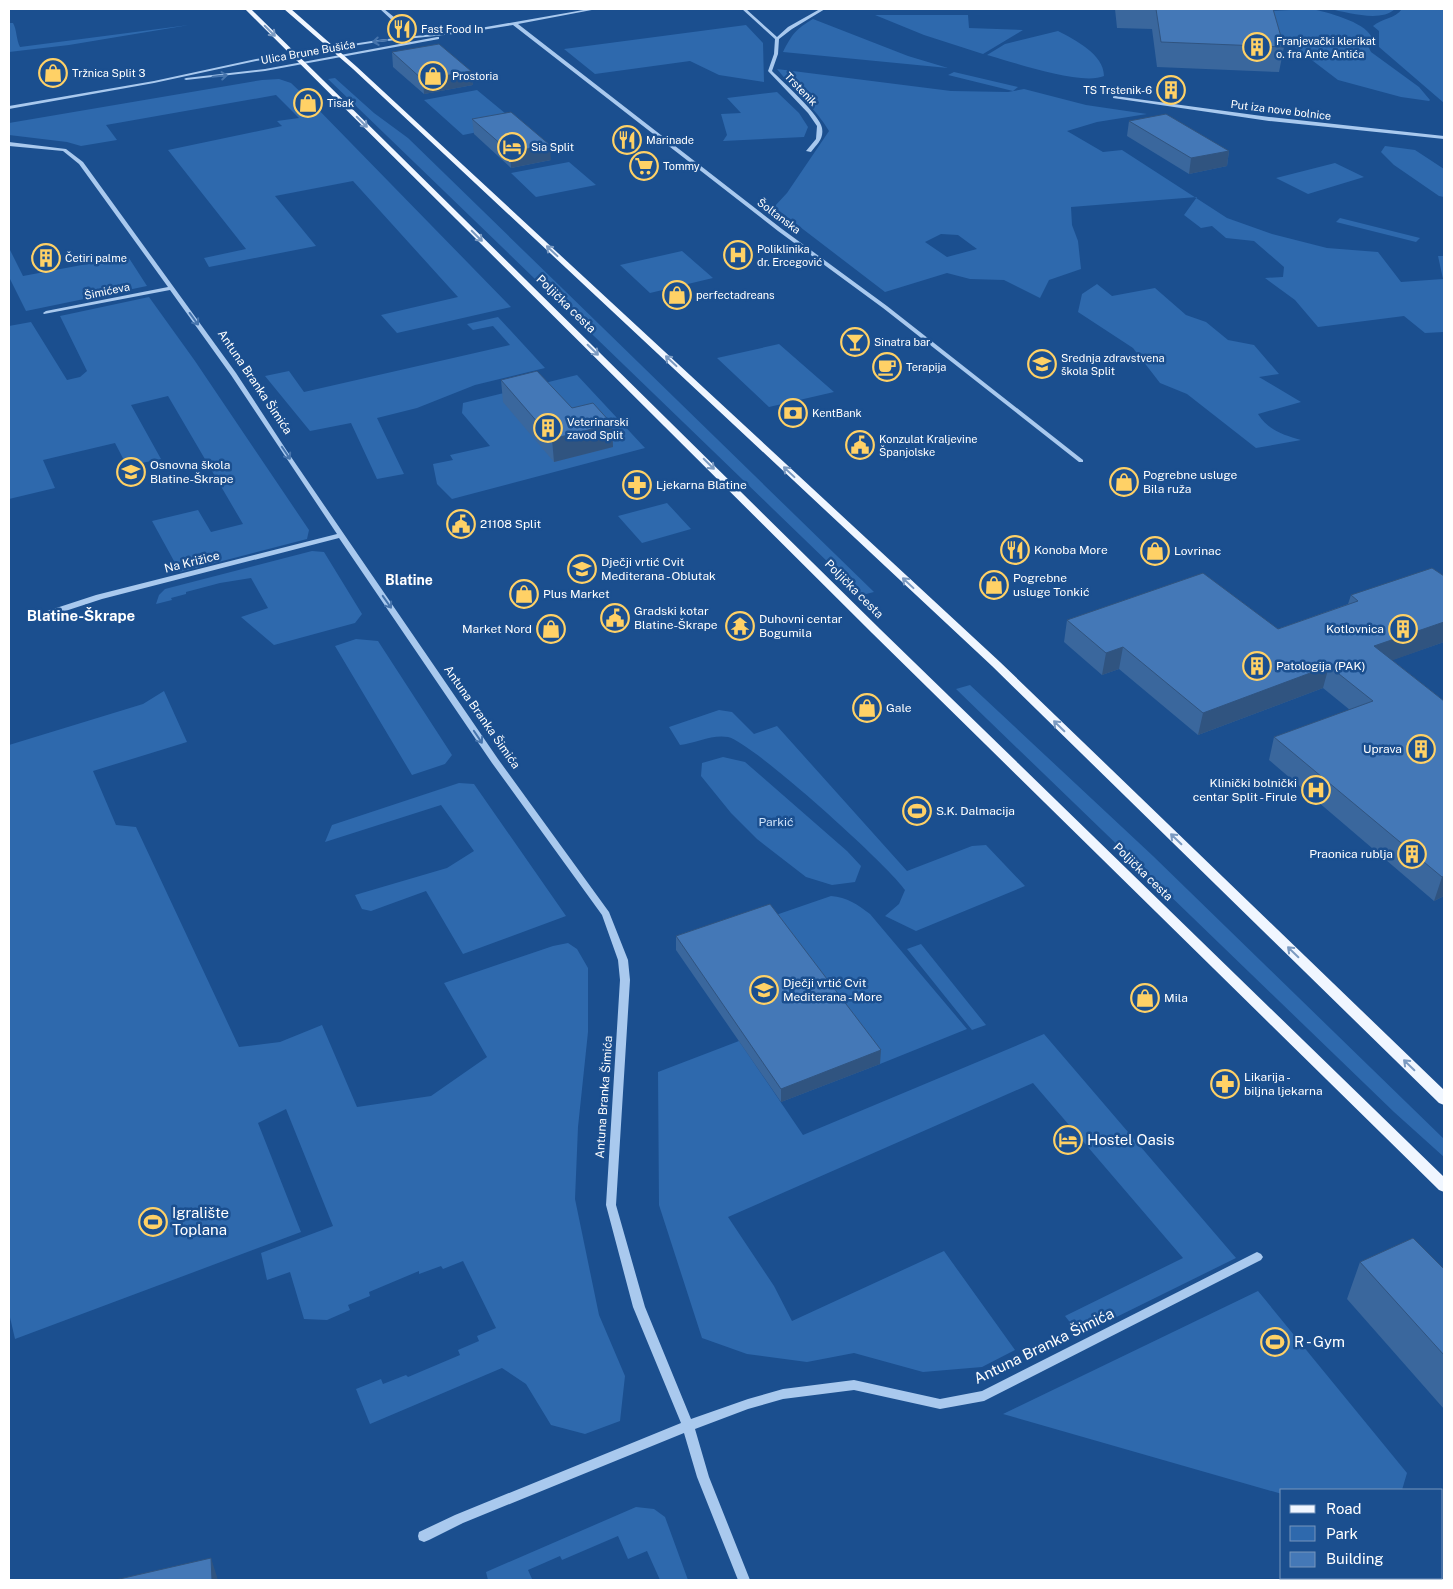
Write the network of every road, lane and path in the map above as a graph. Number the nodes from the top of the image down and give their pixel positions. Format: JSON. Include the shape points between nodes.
{"nodes":[{"id":1,"x":248,"y":9,"type":"edge"},
{"id":2,"x":287,"y":9,"type":"edge"},
{"id":3,"x":382,"y":9,"type":"edge"},
{"id":4,"x":595,"y":9,"type":"edge"},
{"id":5,"x":744,"y":9,"type":"edge"},
{"id":6,"x":822,"y":9,"type":"edge"},
{"id":7,"x":397,"y":22,"type":"dead end"},
{"id":8,"x":514,"y":23,"type":"junction"},
{"id":9,"x":463,"y":32,"type":"junction"},
{"id":10,"x":777,"y":39,"type":"junction"},
{"id":11,"x":331,"y":48,"type":"junction"},
{"id":12,"x":292,"y":54,"type":"junction"},
{"id":13,"x":342,"y":57,"type":"junction"},
{"id":14,"x":302,"y":63,"type":"junction"},
{"id":15,"x":154,"y":82,"type":"junction"},
{"id":16,"x":1115,"y":98,"type":"dead end"},
{"id":17,"x":9,"y":108,"type":"edge"},
{"id":18,"x":1444,"y":138,"type":"edge"},
{"id":19,"x":9,"y":144,"type":"edge"},
{"id":20,"x":809,"y":151,"type":"dead end"},
{"id":21,"x":172,"y":288,"type":"junction"},
{"id":22,"x":46,"y":314,"type":"dead end"},
{"id":23,"x":1080,"y":461,"type":"dead end"},
{"id":24,"x":342,"y":536,"type":"junction"},
{"id":25,"x":47,"y":614,"type":"dead end"},
{"id":26,"x":1444,"y":1099,"type":"edge"},
{"id":27,"x":1444,"y":1186,"type":"edge"},
{"id":28,"x":1257,"y":1257,"type":"dead end"},
{"id":29,"x":688,"y":1426,"type":"junction"},
{"id":30,"x":424,"y":1536,"type":"dead end"},
{"id":31,"x":744,"y":1580,"type":"edge"}],
"edges":[{"from":1,"to":12,"type":"main road","name":"Poljička cesta","one_way":true},
{"from":2,"to":11,"type":"main road"},
{"from":3,"to":7,"type":"street"},
{"from":4,"to":8,"type":"street","name":"Ulica Brune Bušića"},
{"from":5,"to":10,"type":"street"},
{"from":6,"to":10,"type":"street"},
{"from":8,"to":9,"type":"street","name":"Ulica Brune Bušića"},
{"from":8,"to":23,"type":"street","name":"Šoltanska"},
{"from":9,"to":11,"type":"street","name":"Ulica Brune Bušića","one_way":true},
{"from":9,"to":13,"type":"street","name":"Ulica Brune Bušića"},
{"from":10,"to":20,"type":"street","name":"Trstenik","via":[[770,71],[820,126],[819,138]]},
{"from":11,"to":12,"type":"street","name":"Ulica Brune Bušića"},
{"from":11,"to":13,"type":"main road"},
{"from":12,"to":14,"type":"main road","name":"Poljička cesta"},
{"from":12,"to":15,"type":"street","name":"Ulica Brune Bušića"},
{"from":13,"to":14,"type":"street","name":"Ulica Brune Bušića"},
{"from":26,"to":13,"type":"main road","one_way":true,"via":[[996,664]]},
{"from":15,"to":14,"type":"street","name":"Ulica Brune Bušića","one_way":true,"via":[[252,72]]},
{"from":14,"to":27,"type":"main road","name":"Poljička cesta","one_way":true},
{"from":15,"to":17,"type":"street","name":"Ulica Brune Bušića"},
{"from":16,"to":18,"type":"street","name":"Put iza nove bolnice"},
{"from":19,"to":21,"type":"street","name":"Antuna Branka Šimića","via":[[64,150],[81,163]]},
{"from":21,"to":22,"type":"street","name":"Šimićeva"},
{"from":21,"to":24,"type":"street","name":"Antuna Branka Šimića","one_way":true,"via":[[234,374]]},
{"from":24,"to":25,"type":"street","name":"Na Križice","via":[[99,597]]},
{"from":24,"to":29,"type":"street","name":"Antuna Branka Šimića","one_way":true,"via":[[494,762],[606,914],[623,960],[625,980],[611,1205],[640,1307]]},
{"from":28,"to":29,"type":"street","name":"Antuna Branka Šimića","via":[[984,1396],[940,1404],[854,1385],[783,1394]]},
{"from":29,"to":30,"type":"street"},
{"from":29,"to":31,"type":"street","name":"Antuna Branka Šimića","via":[[703,1476]]}]}
